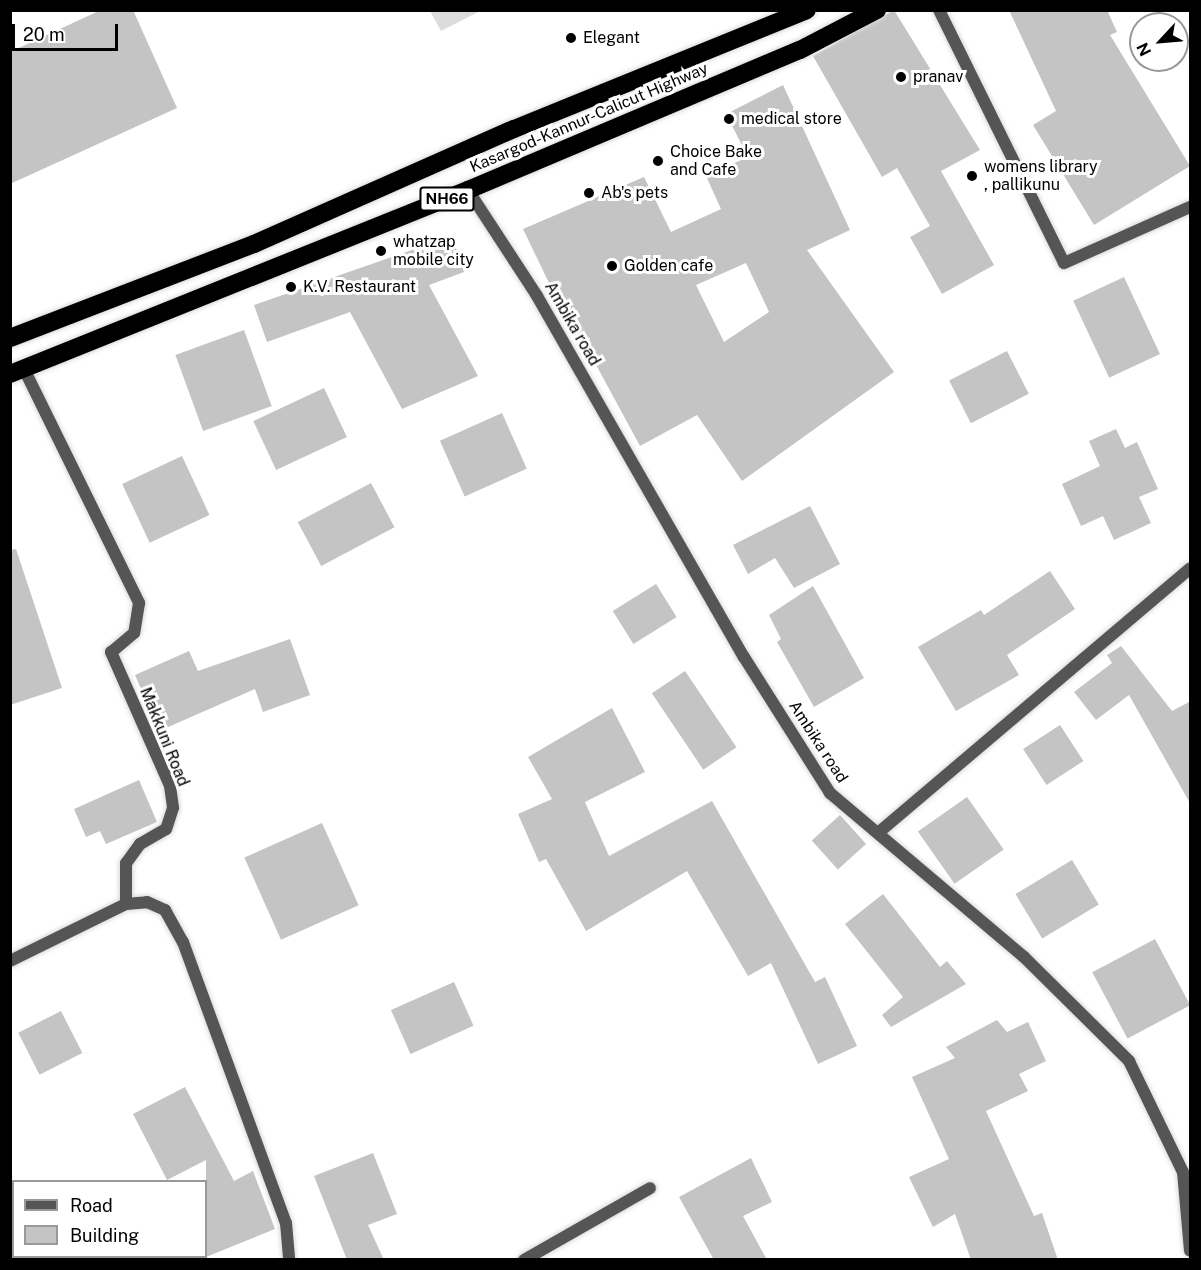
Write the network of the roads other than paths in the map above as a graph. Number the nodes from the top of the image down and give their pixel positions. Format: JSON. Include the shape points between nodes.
{"nodes":[{"id":1,"x":807,"y":10,"type":"edge"},
{"id":2,"x":877,"y":10,"type":"edge"},
{"id":3,"x":939,"y":10,"type":"edge"},
{"id":4,"x":468,"y":190,"type":"junction"},
{"id":5,"x":1191,"y":207,"type":"edge"},
{"id":6,"x":10,"y":338,"type":"edge"},
{"id":7,"x":17,"y":371,"type":"edge"},
{"id":8,"x":1191,"y":568,"type":"edge"},
{"id":9,"x":878,"y":833,"type":"junction"},
{"id":10,"x":126,"y":904,"type":"junction"},
{"id":11,"x":10,"y":961,"type":"edge"},
{"id":12,"x":650,"y":1188,"type":"dead end"},
{"id":13,"x":1191,"y":1253,"type":"edge"},
{"id":14,"x":289,"y":1260,"type":"edge"},
{"id":15,"x":524,"y":1260,"type":"edge"},
{"id":16,"x":1189,"y":1260,"type":"edge"}],
"edges":[{"from":1,"to":6,"type":"highway","name":"Kasargod-Kannur-Calicut Highway","number":"NH66","via":[[514,129],[254,244]]},
{"from":2,"to":4,"type":"highway","name":"Kasargod-Kannur-Calicut Highway","number":"NH66","via":[[800,50]]},
{"from":3,"to":5,"type":"street","via":[[1064,263]]},
{"from":4,"to":7,"type":"highway","name":"Kasargod-Kannur-Calicut Highway","number":"NH66"},
{"from":4,"to":9,"type":"street","name":"Ambika road","via":[[537,296],[744,657],[830,794]]},
{"from":7,"to":10,"type":"street","name":"Makkuni Road","via":[[139,603],[134,633],[111,652],[170,786],[172,808],[166,829],[140,844],[126,863]]},
{"from":8,"to":9,"type":"street"},
{"from":9,"to":13,"type":"street","name":"Ambika road","via":[[1024,957],[1129,1061],[1183,1172]]},
{"from":10,"to":11,"type":"street"},
{"from":10,"to":14,"type":"street","via":[[147,902],[165,910],[183,942],[282,1212]]},
{"from":12,"to":15,"type":"street"},
{"from":13,"to":16,"type":"street","name":"Ambika road"}]}
